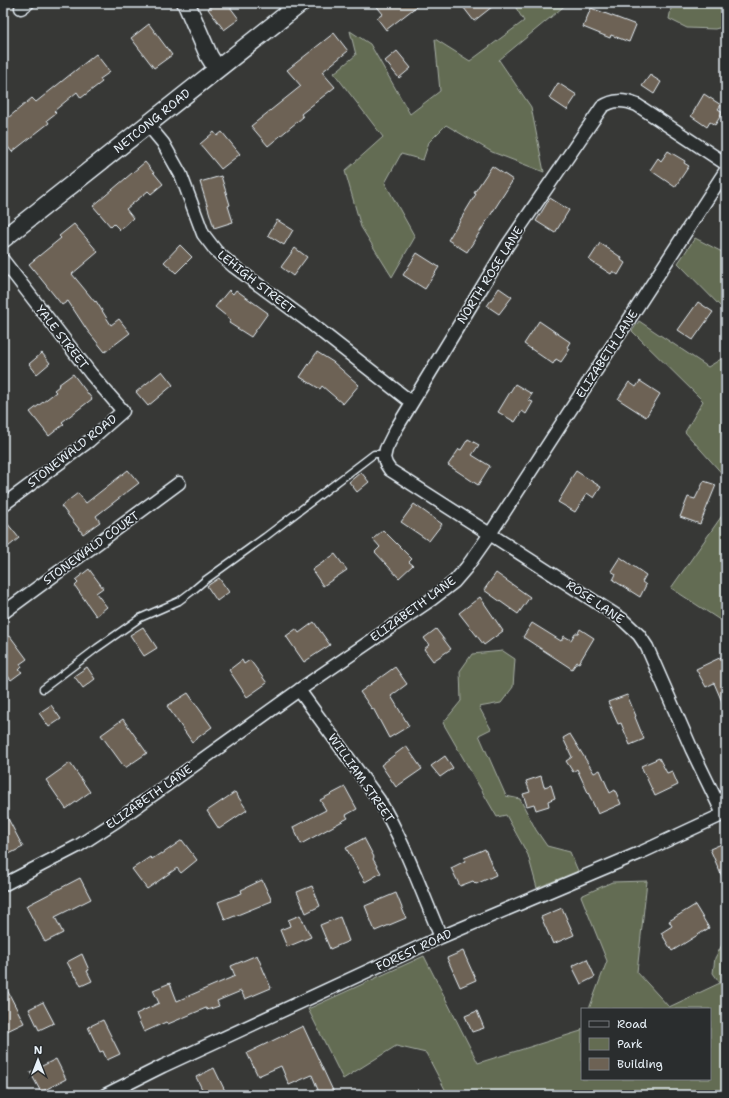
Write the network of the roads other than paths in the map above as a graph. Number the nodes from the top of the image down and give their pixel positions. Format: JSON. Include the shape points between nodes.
{"nodes":[{"id":1,"x":186,"y":3,"type":"edge"},
{"id":2,"x":301,"y":3,"type":"edge"},
{"id":3,"x":217,"y":69,"type":"junction"},
{"id":4,"x":148,"y":125,"type":"junction"},
{"id":5,"x":726,"y":164,"type":"edge"},
{"id":6,"x":726,"y":170,"type":"edge"},
{"id":7,"x":3,"y":239,"type":"edge"},
{"id":8,"x":3,"y":260,"type":"edge"},
{"id":9,"x":411,"y":402,"type":"junction"},
{"id":10,"x":123,"y":411,"type":"joint"},
{"id":11,"x":385,"y":458,"type":"junction"},
{"id":12,"x":179,"y":484,"type":"dead end"},
{"id":13,"x":3,"y":505,"type":"edge"},
{"id":14,"x":490,"y":534,"type":"junction"},
{"id":15,"x":3,"y":613,"type":"edge"},
{"id":16,"x":43,"y":689,"type":"dead end"},
{"id":17,"x":299,"y":690,"type":"junction"},
{"id":18,"x":725,"y":814,"type":"edge"},
{"id":19,"x":3,"y":885,"type":"edge"},
{"id":20,"x":440,"y":937,"type":"junction"},
{"id":21,"x":104,"y":1095,"type":"edge"}],
"edges":[{"from":1,"to":3,"type":"street"},
{"from":2,"to":3,"type":"street","name":"NETCONG ROAD"},
{"from":3,"to":4,"type":"street","name":"NETCONG ROAD"},
{"from":4,"to":7,"type":"street","name":"NETCONG ROAD"},
{"from":4,"to":9,"type":"street","name":"LEHIGH STREET","via":[[163,143],[181,175],[203,234],[216,251]]},
{"from":5,"to":9,"type":"street","name":"NORTH ROSE LANE","via":[[637,105],[615,101],[604,105],[507,246]]},
{"from":6,"to":14,"type":"street","name":"ELIZABETH LANE"},
{"from":8,"to":10,"type":"street","name":"YALE STREET","via":[[91,374]]},
{"from":9,"to":11,"type":"street","name":"NORTH ROSE LANE","via":[[386,449]]},
{"from":10,"to":13,"type":"street","name":"STONEWALD ROAD","via":[[89,441]]},
{"from":11,"to":14,"type":"street","name":"ROSE LANE","via":[[390,470]]},
{"from":11,"to":16,"type":"lane","via":[[374,454],[192,592],[140,618]]},
{"from":12,"to":15,"type":"street","name":"STONEWALD COURT"},
{"from":14,"to":17,"type":"street","name":"ELIZABETH LANE","via":[[454,582]]},
{"from":14,"to":18,"type":"street","name":"ROSE LANE","via":[[622,619],[639,634],[692,750]]},
{"from":17,"to":19,"type":"street","name":"ELIZABETH LANE","via":[[118,820],[78,846]]},
{"from":17,"to":20,"type":"street","name":"WILLIAM STREET","via":[[388,815]]},
{"from":18,"to":20,"type":"street","name":"FOREST ROAD","via":[[642,852]]},
{"from":20,"to":21,"type":"street","name":"FOREST ROAD"}]}
